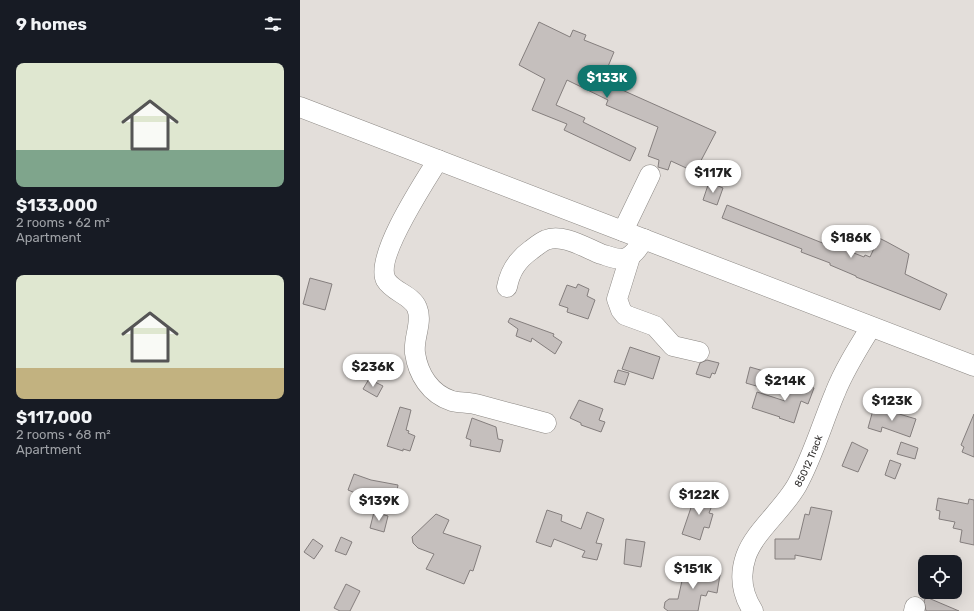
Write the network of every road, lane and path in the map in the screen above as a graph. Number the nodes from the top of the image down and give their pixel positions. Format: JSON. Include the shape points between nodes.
{"nodes":[{"id":1,"x":300,"y":107,"type":"edge"},
{"id":2,"x":438,"y":160,"type":"junction"},
{"id":3,"x":650,"y":175,"type":"dead end"},
{"id":4,"x":623,"y":231,"type":"junction"},
{"id":5,"x":644,"y":239,"type":"junction"},
{"id":6,"x":630,"y":256,"type":"junction"},
{"id":7,"x":507,"y":287,"type":"dead end"},
{"id":8,"x":871,"y":327,"type":"junction"},
{"id":9,"x":699,"y":352,"type":"dead end"},
{"id":10,"x":974,"y":366,"type":"edge"},
{"id":11,"x":546,"y":423,"type":"dead end"},
{"id":12,"x":753,"y":611,"type":"edge"}],
"edges":[{"from":1,"to":2,"type":"street"},
{"from":2,"to":4,"type":"street"},
{"from":2,"to":11,"type":"street","via":[[412,201],[384,262],[385,279],[417,307],[419,316],[415,353],[421,373],[434,391],[453,401]]},
{"from":3,"to":4,"type":"street"},
{"from":4,"to":5,"type":"street"},
{"from":5,"to":6,"type":"street"},
{"from":5,"to":8,"type":"street"},
{"from":6,"to":7,"type":"street","via":[[617,259],[562,239],[549,239],[529,251],[513,266]]},
{"from":6,"to":9,"type":"street","via":[[617,298],[621,310],[625,315],[655,326],[673,346]]},
{"from":8,"to":10,"type":"street"},
{"from":8,"to":12,"type":"street","name":"85012 Track","via":[[835,392],[808,464],[797,485],[748,551],[742,570],[742,590]]}]}
